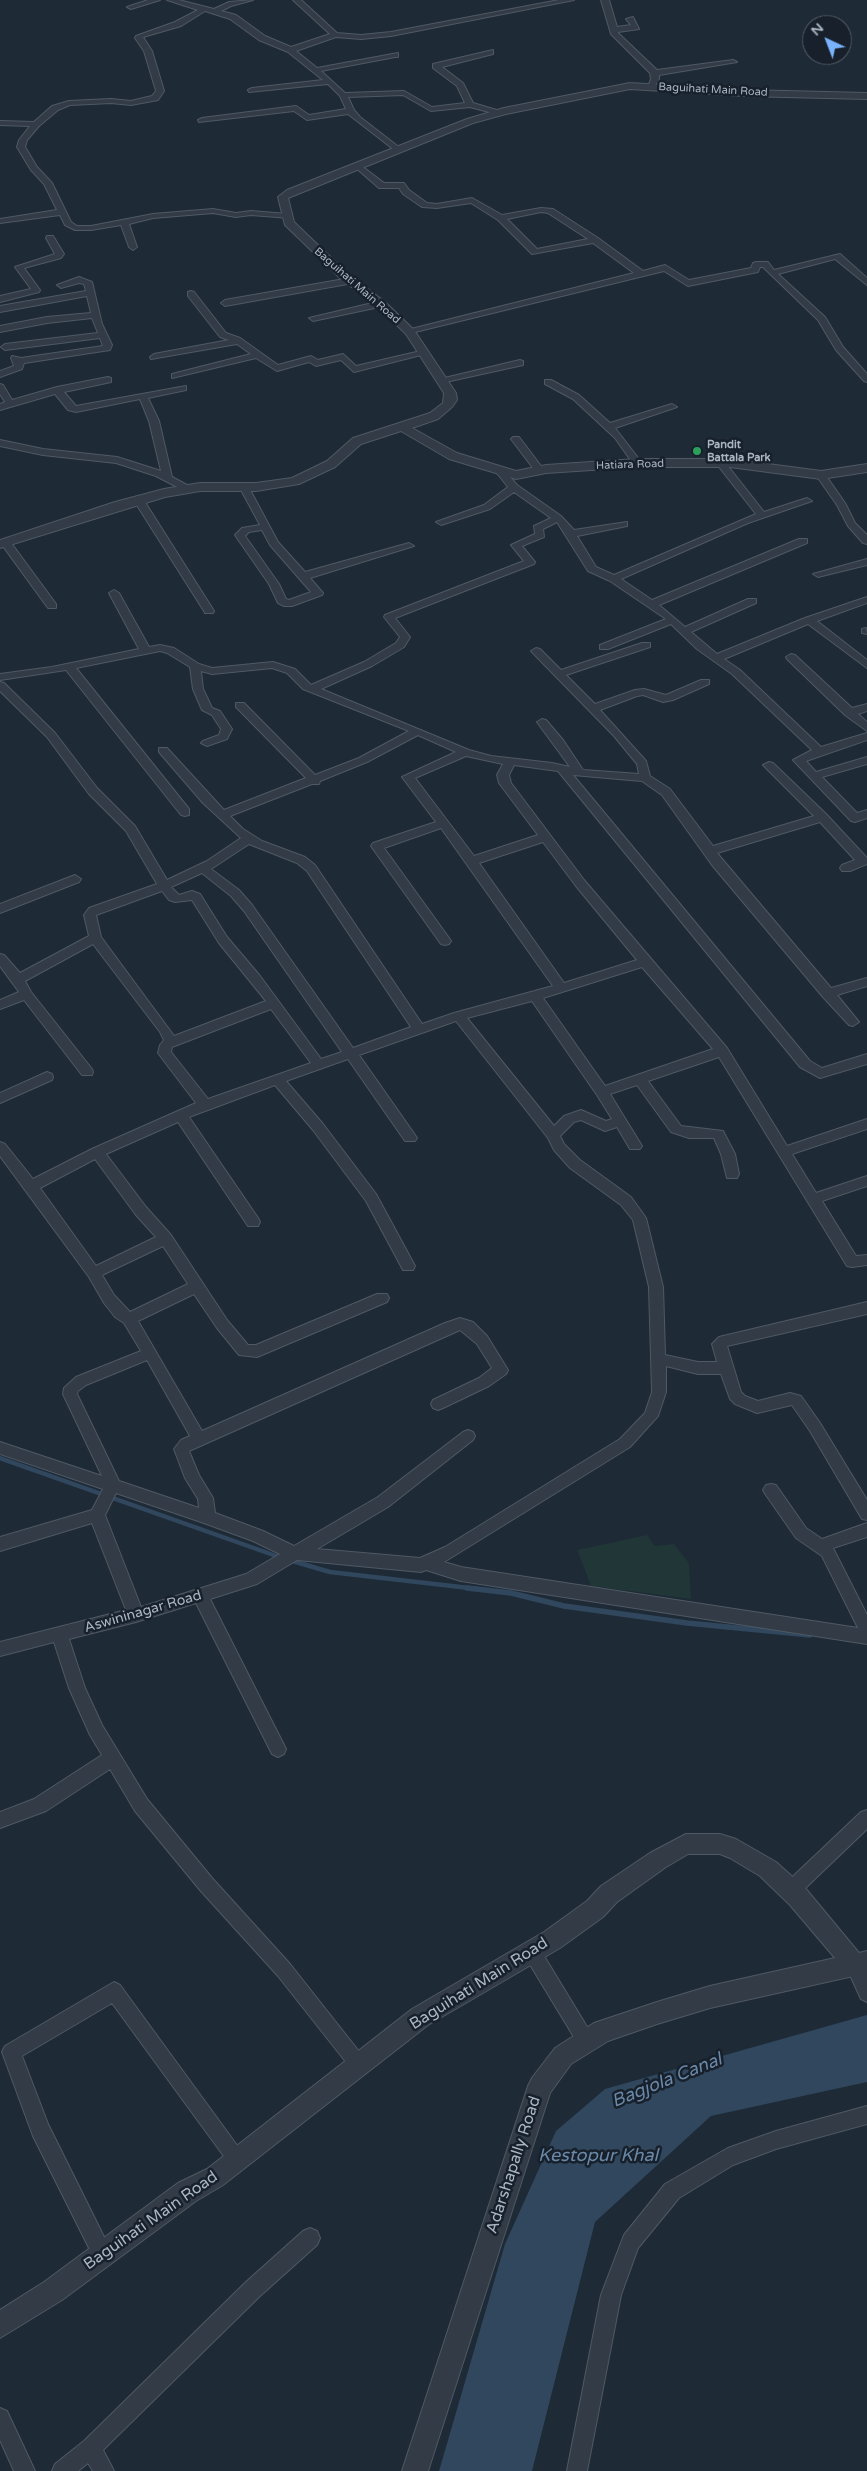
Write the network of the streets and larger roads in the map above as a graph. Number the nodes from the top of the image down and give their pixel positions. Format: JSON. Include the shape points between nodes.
{"nodes":[{"id":1,"x":156,"y":0,"type":"edge"},
{"id":2,"x":171,"y":0,"type":"edge"},
{"id":3,"x":249,"y":0,"type":"edge"},
{"id":4,"x":297,"y":0,"type":"edge"},
{"id":5,"x":570,"y":0,"type":"edge"},
{"id":6,"x":605,"y":0,"type":"edge"},
{"id":7,"x":130,"y":7,"type":"dead end"},
{"id":8,"x":204,"y":9,"type":"junction"},
{"id":9,"x":216,"y":11,"type":"junction"},
{"id":10,"x":630,"y":20,"type":"dead end"},
{"id":11,"x":614,"y":30,"type":"junction"},
{"id":12,"x":335,"y":35,"type":"junction"},
{"id":13,"x":291,"y":50,"type":"junction"},
{"id":14,"x":490,"y":52,"type":"dead end"},
{"id":15,"x":395,"y":55,"type":"dead end"},
{"id":16,"x":733,"y":62,"type":"dead end"},
{"id":17,"x":316,"y":70,"type":"junction"},
{"id":18,"x":654,"y":73,"type":"junction"},
{"id":19,"x":330,"y":82,"type":"junction"},
{"id":20,"x":650,"y":87,"type":"junction"},
{"id":21,"x":252,"y":90,"type":"dead end"},
{"id":22,"x":342,"y":95,"type":"junction"},
{"id":23,"x":867,"y":96,"type":"edge"},
{"id":24,"x":470,"y":105,"type":"junction"},
{"id":25,"x":350,"y":111,"type":"junction"},
{"id":26,"x":497,"y":113,"type":"junction"},
{"id":27,"x":202,"y":120,"type":"dead end"},
{"id":28,"x":0,"y":123,"type":"edge"},
{"id":29,"x":36,"y":124,"type":"junction"},
{"id":30,"x":397,"y":150,"type":"junction"},
{"id":31,"x":359,"y":166,"type":"junction"},
{"id":32,"x":61,"y":212,"type":"junction"},
{"id":33,"x":287,"y":216,"type":"junction"},
{"id":34,"x":501,"y":218,"type":"junction"},
{"id":35,"x":0,"y":221,"type":"edge"},
{"id":36,"x":124,"y":222,"type":"junction"},
{"id":37,"x":50,"y":238,"type":"dead end"},
{"id":38,"x":595,"y":240,"type":"junction"},
{"id":39,"x":133,"y":247,"type":"dead end"},
{"id":40,"x":772,"y":273,"type":"junction"},
{"id":41,"x":641,"y":274,"type":"junction"},
{"id":42,"x":863,"y":276,"type":"edge"},
{"id":43,"x":350,"y":281,"type":"junction"},
{"id":44,"x":867,"y":282,"type":"edge"},
{"id":45,"x":61,"y":285,"type":"dead end"},
{"id":46,"x":92,"y":293,"type":"junction"},
{"id":47,"x":190,"y":294,"type":"dead end"},
{"id":48,"x":0,"y":299,"type":"edge"},
{"id":49,"x":226,"y":303,"type":"dead end"},
{"id":50,"x":381,"y":304,"type":"junction"},
{"id":51,"x":0,"y":309,"type":"edge"},
{"id":52,"x":97,"y":315,"type":"junction"},
{"id":53,"x":313,"y":318,"type":"dead end"},
{"id":54,"x":0,"y":329,"type":"edge"},
{"id":55,"x":410,"y":332,"type":"junction"},
{"id":56,"x":102,"y":334,"type":"junction"},
{"id":57,"x":237,"y":340,"type":"junction"},
{"id":58,"x":2,"y":344,"type":"edge"},
{"id":59,"x":425,"y":353,"type":"junction"},
{"id":60,"x":260,"y":354,"type":"junction"},
{"id":61,"x":154,"y":357,"type":"dead end"},
{"id":62,"x":19,"y":361,"type":"junction"},
{"id":63,"x":520,"y":363,"type":"dead end"},
{"id":64,"x":0,"y":374,"type":"edge"},
{"id":65,"x":175,"y":376,"type":"dead end"},
{"id":66,"x":867,"y":379,"type":"edge"},
{"id":67,"x":108,"y":380,"type":"dead end"},
{"id":68,"x":441,"y":380,"type":"junction"},
{"id":69,"x":548,"y":382,"type":"dead end"},
{"id":70,"x":0,"y":387,"type":"edge"},
{"id":71,"x":183,"y":388,"type":"dead end"},
{"id":72,"x":57,"y":390,"type":"junction"},
{"id":73,"x":143,"y":396,"type":"junction"},
{"id":74,"x":10,"y":403,"type":"junction"},
{"id":75,"x":0,"y":407,"type":"edge"},
{"id":76,"x":672,"y":407,"type":"dead end"},
{"id":77,"x":608,"y":427,"type":"junction"},
{"id":78,"x":402,"y":428,"type":"junction"},
{"id":79,"x":516,"y":439,"type":"dead end"},
{"id":80,"x":0,"y":443,"type":"edge"},
{"id":81,"x":721,"y":462,"type":"junction"},
{"id":82,"x":637,"y":463,"type":"junction"},
{"id":83,"x":867,"y":468,"type":"edge"},
{"id":84,"x":540,"y":470,"type":"junction"},
{"id":85,"x":501,"y":472,"type":"junction"},
{"id":86,"x":821,"y":475,"type":"junction"},
{"id":87,"x":168,"y":478,"type":"junction"},
{"id":88,"x":514,"y":487,"type":"junction"},
{"id":89,"x":186,"y":488,"type":"junction"},
{"id":90,"x":245,"y":488,"type":"junction"},
{"id":91,"x":138,"y":499,"type":"junction"},
{"id":92,"x":807,"y":501,"type":"dead end"},
{"id":93,"x":762,"y":516,"type":"junction"},
{"id":94,"x":558,"y":518,"type":"junction"},
{"id":95,"x":441,"y":522,"type":"dead end"},
{"id":96,"x":624,"y":524,"type":"dead end"},
{"id":97,"x":265,"y":527,"type":"junction"},
{"id":98,"x":571,"y":534,"type":"junction"},
{"id":99,"x":803,"y":541,"type":"dead end"},
{"id":100,"x":867,"y":542,"type":"edge"},
{"id":101,"x":3,"y":543,"type":"edge"},
{"id":102,"x":409,"y":546,"type":"dead end"},
{"id":103,"x":867,"y":562,"type":"edge"},
{"id":104,"x":818,"y":574,"type":"dead end"},
{"id":105,"x":304,"y":576,"type":"junction"},
{"id":106,"x":614,"y":578,"type":"junction"},
{"id":107,"x":114,"y":593,"type":"dead end"},
{"id":108,"x":867,"y":600,"type":"edge"},
{"id":109,"x":752,"y":601,"type":"dead end"},
{"id":110,"x":652,"y":604,"type":"junction"},
{"id":111,"x":52,"y":606,"type":"dead end"},
{"id":112,"x":209,"y":611,"type":"dead end"},
{"id":113,"x":673,"y":620,"type":"junction"},
{"id":114,"x":810,"y":620,"type":"junction"},
{"id":115,"x":684,"y":631,"type":"junction"},
{"id":116,"x":646,"y":645,"type":"dead end"},
{"id":117,"x":604,"y":647,"type":"dead end"},
{"id":118,"x":145,"y":650,"type":"junction"},
{"id":119,"x":536,"y":651,"type":"dead end"},
{"id":120,"x":791,"y":657,"type":"dead end"},
{"id":121,"x":716,"y":658,"type":"junction"},
{"id":122,"x":867,"y":665,"type":"edge"},
{"id":123,"x":195,"y":666,"type":"junction"},
{"id":124,"x":69,"y":667,"type":"junction"},
{"id":125,"x":560,"y":674,"type":"junction"},
{"id":126,"x":0,"y":677,"type":"edge"},
{"id":127,"x":705,"y":682,"type":"dead end"},
{"id":128,"x":0,"y":685,"type":"edge"},
{"id":129,"x":313,"y":688,"type":"junction"},
{"id":130,"x":240,"y":705,"type":"dead end"},
{"id":131,"x":867,"y":707,"type":"edge"},
{"id":132,"x":593,"y":709,"type":"junction"},
{"id":133,"x":849,"y":713,"type":"junction"},
{"id":134,"x":542,"y":722,"type":"dead end"},
{"id":135,"x":867,"y":728,"type":"edge"},
{"id":136,"x":418,"y":731,"type":"junction"},
{"id":137,"x":867,"y":736,"type":"edge"},
{"id":138,"x":207,"y":743,"type":"dead end"},
{"id":139,"x":163,"y":750,"type":"dead end"},
{"id":140,"x":819,"y":751,"type":"junction"},
{"id":141,"x":465,"y":752,"type":"junction"},
{"id":142,"x":867,"y":760,"type":"edge"},
{"id":143,"x":510,"y":761,"type":"junction"},
{"id":144,"x":769,"y":765,"type":"dead end"},
{"id":145,"x":562,"y":769,"type":"junction"},
{"id":146,"x":578,"y":773,"type":"junction"},
{"id":147,"x":814,"y":776,"type":"junction"},
{"id":148,"x":645,"y":778,"type":"junction"},
{"id":149,"x":315,"y":781,"type":"junction"},
{"id":150,"x":185,"y":812,"type":"dead end"},
{"id":151,"x":222,"y":815,"type":"junction"},
{"id":152,"x":861,"y":816,"type":"edge"},
{"id":153,"x":826,"y":821,"type":"junction"},
{"id":154,"x":444,"y":823,"type":"junction"},
{"id":155,"x":545,"y":837,"type":"junction"},
{"id":156,"x":248,"y":839,"type":"junction"},
{"id":157,"x":710,"y":851,"type":"junction"},
{"id":158,"x":472,"y":861,"type":"junction"},
{"id":159,"x":202,"y":868,"type":"junction"},
{"id":160,"x":846,"y":868,"type":"dead end"},
{"id":161,"x":75,"y":879,"type":"dead end"},
{"id":162,"x":164,"y":886,"type":"junction"},
{"id":163,"x":0,"y":909,"type":"edge"},
{"id":164,"x":95,"y":938,"type":"junction"},
{"id":165,"x":445,"y":941,"type":"dead end"},
{"id":166,"x":0,"y":958,"type":"edge"},
{"id":167,"x":645,"y":962,"type":"junction"},
{"id":168,"x":18,"y":978,"type":"junction"},
{"id":169,"x":867,"y":982,"type":"edge"},
{"id":170,"x":560,"y":987,"type":"junction"},
{"id":171,"x":26,"y":994,"type":"junction"},
{"id":172,"x":827,"y":994,"type":"junction"},
{"id":173,"x":535,"y":996,"type":"junction"},
{"id":174,"x":273,"y":1003,"type":"junction"},
{"id":175,"x":0,"y":1005,"type":"edge"},
{"id":176,"x":459,"y":1016,"type":"junction"},
{"id":177,"x":853,"y":1022,"type":"dead end"},
{"id":178,"x":419,"y":1029,"type":"junction"},
{"id":179,"x":171,"y":1042,"type":"junction"},
{"id":180,"x":722,"y":1051,"type":"junction"},
{"id":181,"x":351,"y":1052,"type":"junction"},
{"id":182,"x":867,"y":1059,"type":"edge"},
{"id":183,"x":319,"y":1065,"type":"junction"},
{"id":184,"x":87,"y":1072,"type":"dead end"},
{"id":185,"x":47,"y":1077,"type":"dead end"},
{"id":186,"x":640,"y":1079,"type":"junction"},
{"id":187,"x":278,"y":1080,"type":"junction"},
{"id":188,"x":602,"y":1092,"type":"junction"},
{"id":189,"x":0,"y":1098,"type":"edge"},
{"id":190,"x":205,"y":1105,"type":"junction"},
{"id":191,"x":181,"y":1116,"type":"junction"},
{"id":192,"x":620,"y":1121,"type":"junction"},
{"id":193,"x":867,"y":1124,"type":"edge"},
{"id":194,"x":553,"y":1135,"type":"junction"},
{"id":195,"x":410,"y":1138,"type":"dead end"},
{"id":196,"x":636,"y":1146,"type":"dead end"},
{"id":197,"x":0,"y":1147,"type":"edge"},
{"id":198,"x":97,"y":1152,"type":"junction"},
{"id":199,"x":784,"y":1152,"type":"junction"},
{"id":200,"x":732,"y":1174,"type":"dead end"},
{"id":201,"x":867,"y":1181,"type":"edge"},
{"id":202,"x":31,"y":1186,"type":"junction"},
{"id":203,"x":813,"y":1198,"type":"junction"},
{"id":204,"x":254,"y":1222,"type":"dead end"},
{"id":205,"x":166,"y":1239,"type":"junction"},
{"id":206,"x":867,"y":1260,"type":"edge"},
{"id":207,"x":408,"y":1266,"type":"dead end"},
{"id":208,"x":94,"y":1273,"type":"junction"},
{"id":209,"x":197,"y":1286,"type":"junction"},
{"id":210,"x":382,"y":1298,"type":"dead end"},
{"id":211,"x":867,"y":1308,"type":"edge"},
{"id":212,"x":129,"y":1319,"type":"junction"},
{"id":213,"x":150,"y":1354,"type":"junction"},
{"id":214,"x":658,"y":1359,"type":"junction"},
{"id":215,"x":726,"y":1368,"type":"junction"},
{"id":216,"x":438,"y":1404,"type":"dead end"},
{"id":217,"x":468,"y":1436,"type":"dead end"},
{"id":218,"x":199,"y":1439,"type":"junction"},
{"id":219,"x":0,"y":1448,"type":"edge"},
{"id":220,"x":772,"y":1490,"type":"dead end"},
{"id":221,"x":106,"y":1499,"type":"junction"},
{"id":222,"x":867,"y":1514,"type":"edge"},
{"id":223,"x":207,"y":1517,"type":"junction"},
{"id":224,"x":867,"y":1530,"type":"edge"},
{"id":225,"x":0,"y":1544,"type":"edge"},
{"id":226,"x":821,"y":1546,"type":"junction"},
{"id":227,"x":287,"y":1557,"type":"junction"},
{"id":228,"x":428,"y":1564,"type":"junction"},
{"id":229,"x":200,"y":1596,"type":"junction"},
{"id":230,"x":136,"y":1615,"type":"junction"},
{"id":231,"x":867,"y":1631,"type":"edge"},
{"id":232,"x":60,"y":1635,"type":"junction"},
{"id":233,"x":867,"y":1637,"type":"edge"},
{"id":234,"x":0,"y":1649,"type":"edge"},
{"id":235,"x":278,"y":1749,"type":"dead end"},
{"id":236,"x":112,"y":1758,"type":"junction"},
{"id":237,"x":867,"y":1818,"type":"edge"},
{"id":238,"x":0,"y":1820,"type":"edge"},
{"id":239,"x":790,"y":1890,"type":"junction"},
{"id":240,"x":532,"y":1952,"type":"junction"},
{"id":241,"x":861,"y":1963,"type":"edge"},
{"id":242,"x":867,"y":1993,"type":"edge"},
{"id":243,"x":586,"y":2041,"type":"junction"},
{"id":244,"x":359,"y":2066,"type":"junction"},
{"id":245,"x":867,"y":2115,"type":"edge"},
{"id":246,"x":238,"y":2159,"type":"junction"},
{"id":247,"x":310,"y":2238,"type":"dead end"},
{"id":248,"x":102,"y":2252,"type":"junction"},
{"id":249,"x":0,"y":2325,"type":"edge"},
{"id":250,"x":0,"y":2418,"type":"edge"},
{"id":251,"x":91,"y":2448,"type":"junction"},
{"id":252,"x":25,"y":2471,"type":"edge"},
{"id":253,"x":62,"y":2471,"type":"edge"},
{"id":254,"x":104,"y":2471,"type":"edge"},
{"id":255,"x":415,"y":2471,"type":"edge"},
{"id":256,"x":577,"y":2471,"type":"edge"}],
"edges":[{"from":1,"to":7,"type":"street"},
{"from":2,"to":8,"type":"street"},
{"from":3,"to":9,"type":"street","via":[[229,4]]},
{"from":4,"to":12,"type":"street"},
{"from":5,"to":12,"type":"street","via":[[391,34]]},
{"from":6,"to":11,"type":"street"},
{"from":8,"to":9,"type":"street"},
{"from":8,"to":29,"type":"street","via":[[178,24],[140,36],[160,91],[154,98],[131,103],[111,101],[61,105]]},
{"from":9,"to":13,"type":"street","via":[[233,17],[262,38]]},
{"from":10,"to":11,"type":"street","via":[[636,28]]},
{"from":11,"to":18,"type":"street"},
{"from":12,"to":13,"type":"street"},
{"from":13,"to":17,"type":"street"},
{"from":14,"to":24,"type":"street","via":[[436,66],[460,85]]},
{"from":15,"to":17,"type":"street"},
{"from":16,"to":18,"type":"street"},
{"from":17,"to":19,"type":"street"},
{"from":18,"to":20,"type":"street","via":[[655,79]]},
{"from":19,"to":21,"type":"street"},
{"from":19,"to":22,"type":"street"},
{"from":20,"to":23,"type":"street","name":"Baguihati Main Road"},
{"from":20,"to":26,"type":"street","name":"Baguihati Main Road","via":[[630,86]]},
{"from":22,"to":24,"type":"street","via":[[404,93],[431,108]]},
{"from":22,"to":25,"type":"street"},
{"from":24,"to":26,"type":"street"},
{"from":25,"to":27,"type":"street","via":[[307,118],[296,108]]},
{"from":25,"to":30,"type":"street"},
{"from":26,"to":30,"type":"street","name":"Baguihati Main Road"},
{"from":28,"to":29,"type":"street"},
{"from":29,"to":32,"type":"street","via":[[21,147],[48,184]]},
{"from":30,"to":31,"type":"street","name":"Baguihati Main Road"},
{"from":31,"to":33,"type":"street","name":"Baguihati Main Road","via":[[291,192],[283,198]]},
{"from":31,"to":34,"type":"street","via":[[382,186],[401,185],[425,205],[472,200]]},
{"from":32,"to":35,"type":"street"},
{"from":32,"to":36,"type":"street","via":[[75,228]]},
{"from":33,"to":36,"type":"street","via":[[251,213],[236,216],[214,211]]},
{"from":33,"to":43,"type":"street","name":"Baguihati Main Road","via":[[289,223],[308,244]]},
{"from":34,"to":38,"type":"street","via":[[550,210]]},
{"from":34,"to":38,"type":"street","via":[[535,252]]},
{"from":36,"to":39,"type":"street"},
{"from":37,"to":48,"type":"street","via":[[60,254],[58,256],[19,266],[36,290]]},
{"from":38,"to":41,"type":"street"},
{"from":40,"to":41,"type":"street","via":[[765,264],[756,265],[755,270],[688,283],[668,269]]},
{"from":40,"to":42,"type":"street","via":[[837,256]]},
{"from":40,"to":66,"type":"street","via":[[822,318],[839,348]]},
{"from":41,"to":55,"type":"street"},
{"from":42,"to":44,"type":"street"},
{"from":43,"to":49,"type":"street"},
{"from":43,"to":50,"type":"street","name":"Baguihati Main Road"},
{"from":45,"to":46,"type":"street","via":[[85,280]]},
{"from":46,"to":51,"type":"street"},
{"from":46,"to":52,"type":"street"},
{"from":47,"to":57,"type":"street","via":[[223,335]]},
{"from":50,"to":53,"type":"street"},
{"from":50,"to":55,"type":"street","name":"Baguihati Main Road"},
{"from":52,"to":54,"type":"street"},
{"from":52,"to":56,"type":"street"},
{"from":55,"to":59,"type":"street","name":"Baguihati Main Road"},
{"from":56,"to":58,"type":"street"},
{"from":56,"to":62,"type":"street","via":[[108,345],[101,350]]},
{"from":57,"to":60,"type":"street"},
{"from":57,"to":61,"type":"street"},
{"from":58,"to":62,"type":"street"},
{"from":59,"to":60,"type":"street","via":[[354,369],[343,358],[316,363],[311,359],[277,368]]},
{"from":59,"to":68,"type":"street","name":"Baguihati Main Road"},
{"from":60,"to":65,"type":"street"},
{"from":62,"to":64,"type":"street","via":[[19,367]]},
{"from":63,"to":68,"type":"street"},
{"from":67,"to":72,"type":"street"},
{"from":68,"to":78,"type":"street","name":"Baguihati Main Road","via":[[450,393],[448,405],[434,416]]},
{"from":69,"to":77,"type":"street","via":[[576,397]]},
{"from":70,"to":74,"type":"street"},
{"from":71,"to":73,"type":"street"},
{"from":72,"to":73,"type":"street","via":[[71,408],[76,409]]},
{"from":72,"to":74,"type":"street"},
{"from":73,"to":87,"type":"street","via":[[154,421]]},
{"from":74,"to":75,"type":"street"},
{"from":76,"to":77,"type":"street"},
{"from":77,"to":82,"type":"street"},
{"from":78,"to":85,"type":"street","name":"Hatiara Road","via":[[453,456]]},
{"from":78,"to":90,"type":"street","name":"Baguihati Main Road","via":[[357,441],[331,464],[311,475],[284,484]]},
{"from":79,"to":84,"type":"street"},
{"from":80,"to":87,"type":"street","via":[[43,452],[118,460]]},
{"from":81,"to":82,"type":"street","name":"Hatiara Road"},
{"from":81,"to":86,"type":"street","name":"Hatiara Road"},
{"from":81,"to":93,"type":"street"},
{"from":82,"to":84,"type":"street","name":"Hatiara Road"},
{"from":83,"to":86,"type":"street","name":"Hatiara Road"},
{"from":84,"to":85,"type":"street","name":"Hatiara Road","via":[[516,475]]},
{"from":85,"to":88,"type":"street"},
{"from":86,"to":100,"type":"street","via":[[851,524]]},
{"from":87,"to":89,"type":"street"},
{"from":88,"to":94,"type":"street"},
{"from":88,"to":95,"type":"street","via":[[487,507]]},
{"from":89,"to":90,"type":"street","name":"Baguihati Main Road"},
{"from":89,"to":91,"type":"street","name":"Baguihati Main Road"},
{"from":90,"to":97,"type":"street"},
{"from":91,"to":101,"type":"street","name":"Baguihati Main Road"},
{"from":91,"to":112,"type":"street"},
{"from":92,"to":93,"type":"street"},
{"from":93,"to":106,"type":"street"},
{"from":94,"to":98,"type":"street"},
{"from":94,"to":129,"type":"street","via":[[538,528],[540,534],[516,545],[530,562],[389,617],[405,637],[400,645],[368,664]]},
{"from":96,"to":98,"type":"street"},
{"from":97,"to":105,"type":"street","via":[[274,543]]},
{"from":97,"to":105,"type":"street","via":[[246,530],[240,535],[284,603],[318,593]]},
{"from":98,"to":106,"type":"street","via":[[592,569]]},
{"from":99,"to":110,"type":"street"},
{"from":101,"to":111,"type":"street"},
{"from":102,"to":105,"type":"street"},
{"from":103,"to":104,"type":"street"},
{"from":106,"to":110,"type":"street"},
{"from":107,"to":118,"type":"street"},
{"from":108,"to":114,"type":"street"},
{"from":109,"to":115,"type":"street"},
{"from":110,"to":113,"type":"street"},
{"from":113,"to":115,"type":"street"},
{"from":113,"to":117,"type":"street"},
{"from":114,"to":121,"type":"street"},
{"from":114,"to":122,"type":"street"},
{"from":115,"to":121,"type":"street"},
{"from":116,"to":125,"type":"street"},
{"from":118,"to":123,"type":"street","via":[[170,650]]},
{"from":118,"to":124,"type":"street"},
{"from":119,"to":125,"type":"street"},
{"from":120,"to":133,"type":"street"},
{"from":121,"to":140,"type":"street","via":[[736,672]]},
{"from":123,"to":129,"type":"street","via":[[222,671],[273,665],[291,671],[307,687]]},
{"from":123,"to":138,"type":"street","via":[[198,689],[207,710],[216,713],[227,729],[223,737]]},
{"from":124,"to":126,"type":"street"},
{"from":124,"to":150,"type":"street"},
{"from":125,"to":132,"type":"street"},
{"from":127,"to":132,"type":"street","via":[[668,698],[635,693]]},
{"from":128,"to":162,"type":"street","via":[[51,735],[93,791],[131,829]]},
{"from":129,"to":136,"type":"street"},
{"from":130,"to":149,"type":"street"},
{"from":131,"to":133,"type":"street"},
{"from":132,"to":148,"type":"street","via":[[642,763]]},
{"from":133,"to":135,"type":"street"},
{"from":134,"to":146,"type":"street"},
{"from":136,"to":141,"type":"street"},
{"from":136,"to":149,"type":"street"},
{"from":137,"to":140,"type":"street"},
{"from":139,"to":151,"type":"street"},
{"from":140,"to":147,"type":"street","via":[[799,760]]},
{"from":141,"to":143,"type":"street"},
{"from":141,"to":154,"type":"street","via":[[408,777]]},
{"from":142,"to":147,"type":"street"},
{"from":143,"to":145,"type":"street"},
{"from":143,"to":155,"type":"street","via":[[503,775],[505,784]]},
{"from":144,"to":153,"type":"street"},
{"from":145,"to":146,"type":"street"},
{"from":145,"to":182,"type":"street","via":[[805,1064],[820,1073]]},
{"from":146,"to":148,"type":"street"},
{"from":147,"to":152,"type":"street"},
{"from":148,"to":157,"type":"street","via":[[666,792]]},
{"from":149,"to":151,"type":"street"},
{"from":151,"to":156,"type":"street"},
{"from":152,"to":153,"type":"street"},
{"from":153,"to":157,"type":"street"},
{"from":153,"to":160,"type":"street","via":[[863,861]]},
{"from":154,"to":158,"type":"street"},
{"from":154,"to":165,"type":"street","via":[[377,846]]},
{"from":155,"to":158,"type":"street"},
{"from":155,"to":167,"type":"street"},
{"from":156,"to":159,"type":"street"},
{"from":156,"to":178,"type":"street","via":[[301,860],[312,868]]},
{"from":157,"to":172,"type":"street"},
{"from":158,"to":170,"type":"street"},
{"from":159,"to":162,"type":"street"},
{"from":159,"to":181,"type":"street","via":[[235,893],[248,908]]},
{"from":161,"to":163,"type":"street"},
{"from":162,"to":164,"type":"street","via":[[93,911],[90,915]]},
{"from":162,"to":174,"type":"street","via":[[179,899],[196,897],[223,940]]},
{"from":164,"to":168,"type":"street"},
{"from":164,"to":179,"type":"street","via":[[150,1008]]},
{"from":166,"to":168,"type":"street"},
{"from":167,"to":170,"type":"street"},
{"from":167,"to":180,"type":"street"},
{"from":168,"to":171,"type":"street"},
{"from":169,"to":172,"type":"street"},
{"from":170,"to":173,"type":"street"},
{"from":171,"to":175,"type":"street"},
{"from":171,"to":184,"type":"street"},
{"from":172,"to":177,"type":"street"},
{"from":173,"to":176,"type":"street"},
{"from":173,"to":188,"type":"street"},
{"from":174,"to":179,"type":"street"},
{"from":174,"to":183,"type":"street"},
{"from":176,"to":178,"type":"street"},
{"from":176,"to":194,"type":"street"},
{"from":178,"to":181,"type":"street"},
{"from":179,"to":190,"type":"street","via":[[166,1045],[164,1053]]},
{"from":180,"to":186,"type":"street"},
{"from":180,"to":199,"type":"street"},
{"from":181,"to":183,"type":"street"},
{"from":181,"to":195,"type":"street"},
{"from":183,"to":187,"type":"street"},
{"from":185,"to":189,"type":"street"},
{"from":186,"to":188,"type":"street"},
{"from":186,"to":200,"type":"street","via":[[676,1130],[718,1134],[728,1154]]},
{"from":187,"to":190,"type":"street"},
{"from":187,"to":207,"type":"street","via":[[371,1198]]},
{"from":188,"to":192,"type":"street"},
{"from":190,"to":191,"type":"street"},
{"from":191,"to":198,"type":"street"},
{"from":191,"to":204,"type":"street"},
{"from":192,"to":194,"type":"street","via":[[605,1126],[581,1116],[569,1119]]},
{"from":192,"to":196,"type":"street"},
{"from":193,"to":199,"type":"street"},
{"from":194,"to":214,"type":"street","via":[[575,1164],[626,1201],[639,1218],[656,1287]]},
{"from":197,"to":202,"type":"street"},
{"from":198,"to":202,"type":"street"},
{"from":198,"to":205,"type":"street"},
{"from":199,"to":203,"type":"street"},
{"from":201,"to":203,"type":"street"},
{"from":202,"to":208,"type":"street"},
{"from":203,"to":206,"type":"street","via":[[852,1262]]},
{"from":205,"to":208,"type":"street"},
{"from":205,"to":209,"type":"street"},
{"from":208,"to":212,"type":"street","via":[[109,1299]]},
{"from":209,"to":210,"type":"street","via":[[236,1343],[248,1352]]},
{"from":209,"to":212,"type":"street"},
{"from":211,"to":215,"type":"street","via":[[724,1341],[718,1344]]},
{"from":212,"to":213,"type":"street"},
{"from":213,"to":218,"type":"street"},
{"from":213,"to":221,"type":"street","via":[[80,1381],[70,1388],[111,1478]]},
{"from":214,"to":215,"type":"street","via":[[698,1368]]},
{"from":214,"to":228,"type":"street","via":[[659,1392],[651,1416],[625,1443]]},
{"from":215,"to":222,"type":"street","via":[[735,1395],[757,1408],[796,1400],[816,1427]]},
{"from":216,"to":218,"type":"street","via":[[501,1370],[482,1340],[468,1326],[450,1327]]},
{"from":217,"to":227,"type":"street","name":"Aswininagar Road","via":[[383,1502]]},
{"from":218,"to":223,"type":"street","via":[[181,1449],[205,1498]]},
{"from":219,"to":221,"type":"street"},
{"from":220,"to":226,"type":"street","via":[[801,1533]]},
{"from":221,"to":223,"type":"street"},
{"from":221,"to":225,"type":"street"},
{"from":221,"to":230,"type":"street"},
{"from":223,"to":227,"type":"street","via":[[258,1536]]},
{"from":224,"to":226,"type":"street"},
{"from":226,"to":231,"type":"street","via":[[832,1560]]},
{"from":227,"to":228,"type":"street"},
{"from":227,"to":229,"type":"street","name":"Aswininagar Road","via":[[251,1580]]},
{"from":228,"to":233,"type":"street","via":[[461,1574]]},
{"from":229,"to":230,"type":"street","name":"Aswininagar Road"},
{"from":229,"to":235,"type":"street"},
{"from":230,"to":232,"type":"street","name":"Aswininagar Road"},
{"from":232,"to":234,"type":"street","name":"Aswininagar Road"},
{"from":232,"to":236,"type":"street","via":[[77,1688]]},
{"from":236,"to":238,"type":"street","via":[[40,1805]]},
{"from":236,"to":244,"type":"street","via":[[141,1805],[206,1884],[284,1970]]},
{"from":237,"to":239,"type":"street"},
{"from":239,"to":240,"type":"street","name":"Baguihati Main Road","via":[[768,1869],[736,1849],[720,1844],[686,1844],[632,1877],[608,1894],[595,1909]]},
{"from":239,"to":241,"type":"street","name":"Baguihati Main Road"},
{"from":240,"to":243,"type":"street"},
{"from":240,"to":244,"type":"street","name":"Baguihati Main Road","via":[[420,2017]]},
{"from":241,"to":242,"type":"street"},
{"from":241,"to":243,"type":"street","name":"Adarshapally Road","via":[[710,1997],[602,2030]]},
{"from":243,"to":255,"type":"street","name":"Adarshapally Road","via":[[563,2056],[540,2086]]},
{"from":244,"to":246,"type":"street","name":"Baguihati Main Road"},
{"from":245,"to":256,"type":"street","via":[[728,2157],[672,2190],[631,2242],[611,2295]]},
{"from":246,"to":248,"type":"street","name":"Baguihati Main Road"},
{"from":246,"to":248,"type":"street","via":[[114,1991],[11,2052],[40,2130]]},
{"from":247,"to":251,"type":"street","via":[[253,2289]]},
{"from":248,"to":249,"type":"street","name":"Baguihati Main Road","via":[[54,2291]]},
{"from":250,"to":252,"type":"street"},
{"from":251,"to":253,"type":"street"},
{"from":251,"to":254,"type":"street"}]}
